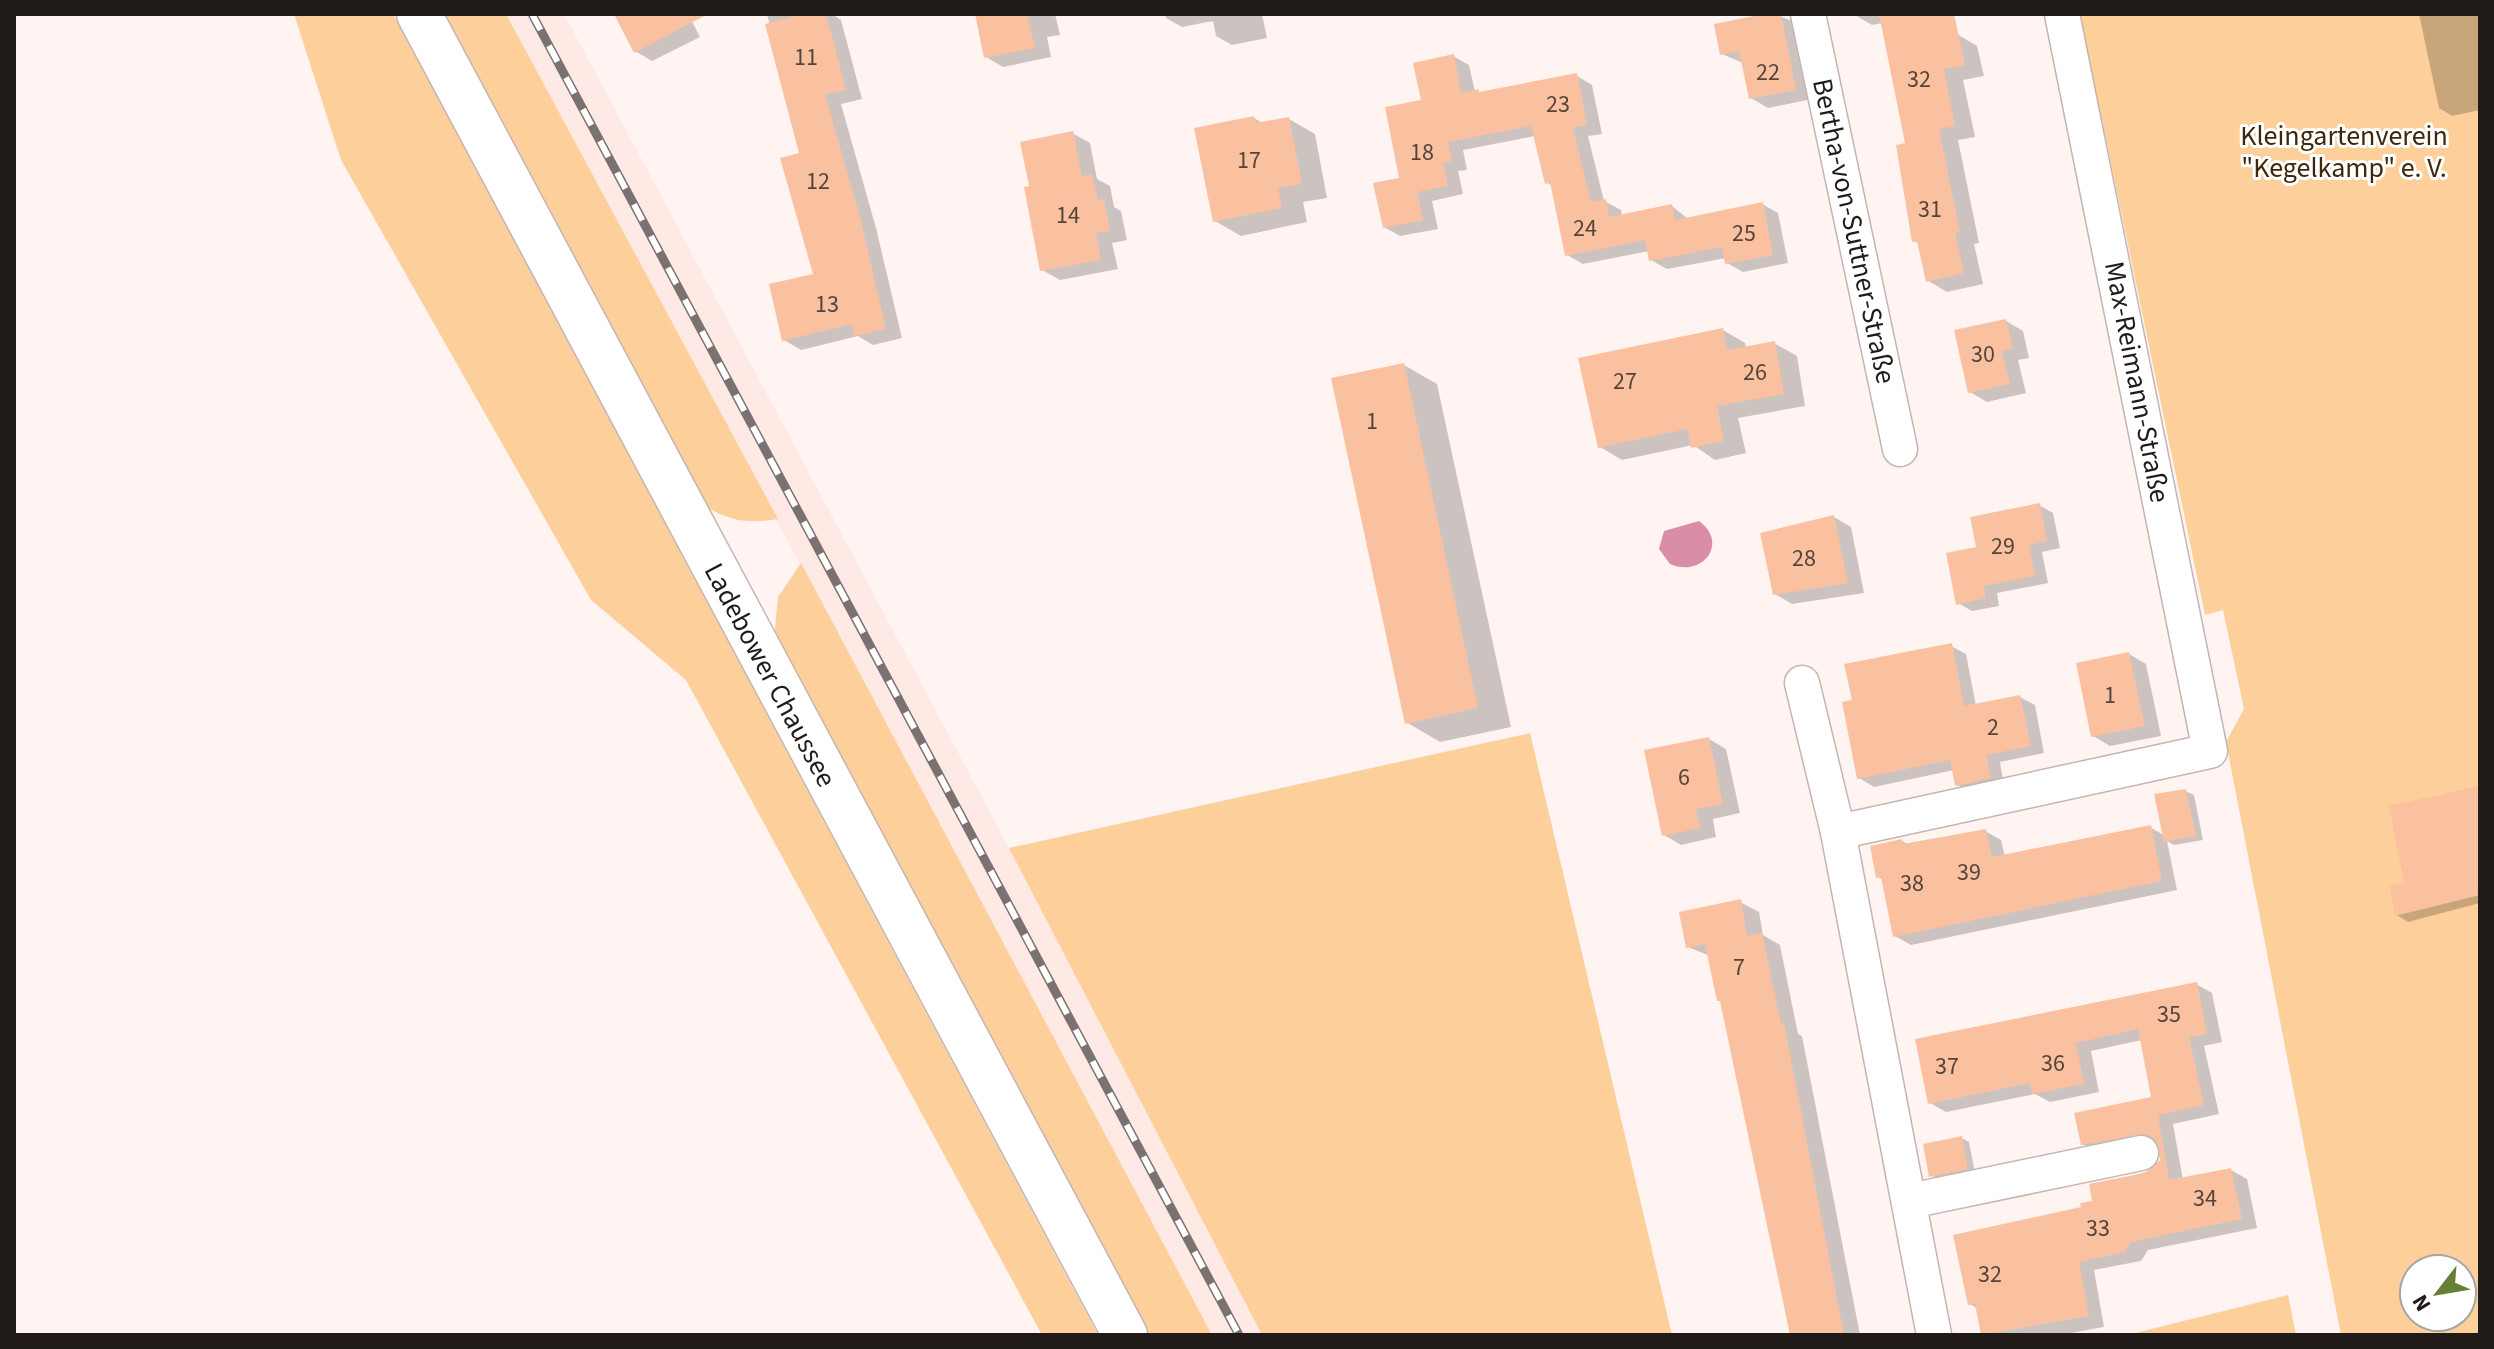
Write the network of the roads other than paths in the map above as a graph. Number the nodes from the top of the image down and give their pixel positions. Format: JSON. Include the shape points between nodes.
{"nodes":[{"id":1,"x":419,"y":14,"type":"edge"},
{"id":2,"x":1808,"y":14,"type":"edge"},
{"id":3,"x":2062,"y":14,"type":"edge"},
{"id":4,"x":1900,"y":449,"type":"dead end"},
{"id":5,"x":1802,"y":683,"type":"dead end"},
{"id":6,"x":1838,"y":832,"type":"junction"},
{"id":7,"x":2141,"y":1153,"type":"dead end"},
{"id":8,"x":1910,"y":1201,"type":"junction"},
{"id":9,"x":1125,"y":1335,"type":"edge"},
{"id":10,"x":1934,"y":1335,"type":"edge"}],
"edges":[{"from":1,"to":9,"type":"street","name":"Ladebower Chaussee"},
{"from":2,"to":4,"type":"street","name":"Bertha-von-Suttner-Straße"},
{"from":3,"to":6,"type":"street","name":"Max-Reimann-Straße","via":[[2210,751]]},
{"from":5,"to":6,"type":"street"},
{"from":6,"to":8,"type":"street"},
{"from":7,"to":8,"type":"street"},
{"from":8,"to":10,"type":"street"}]}
